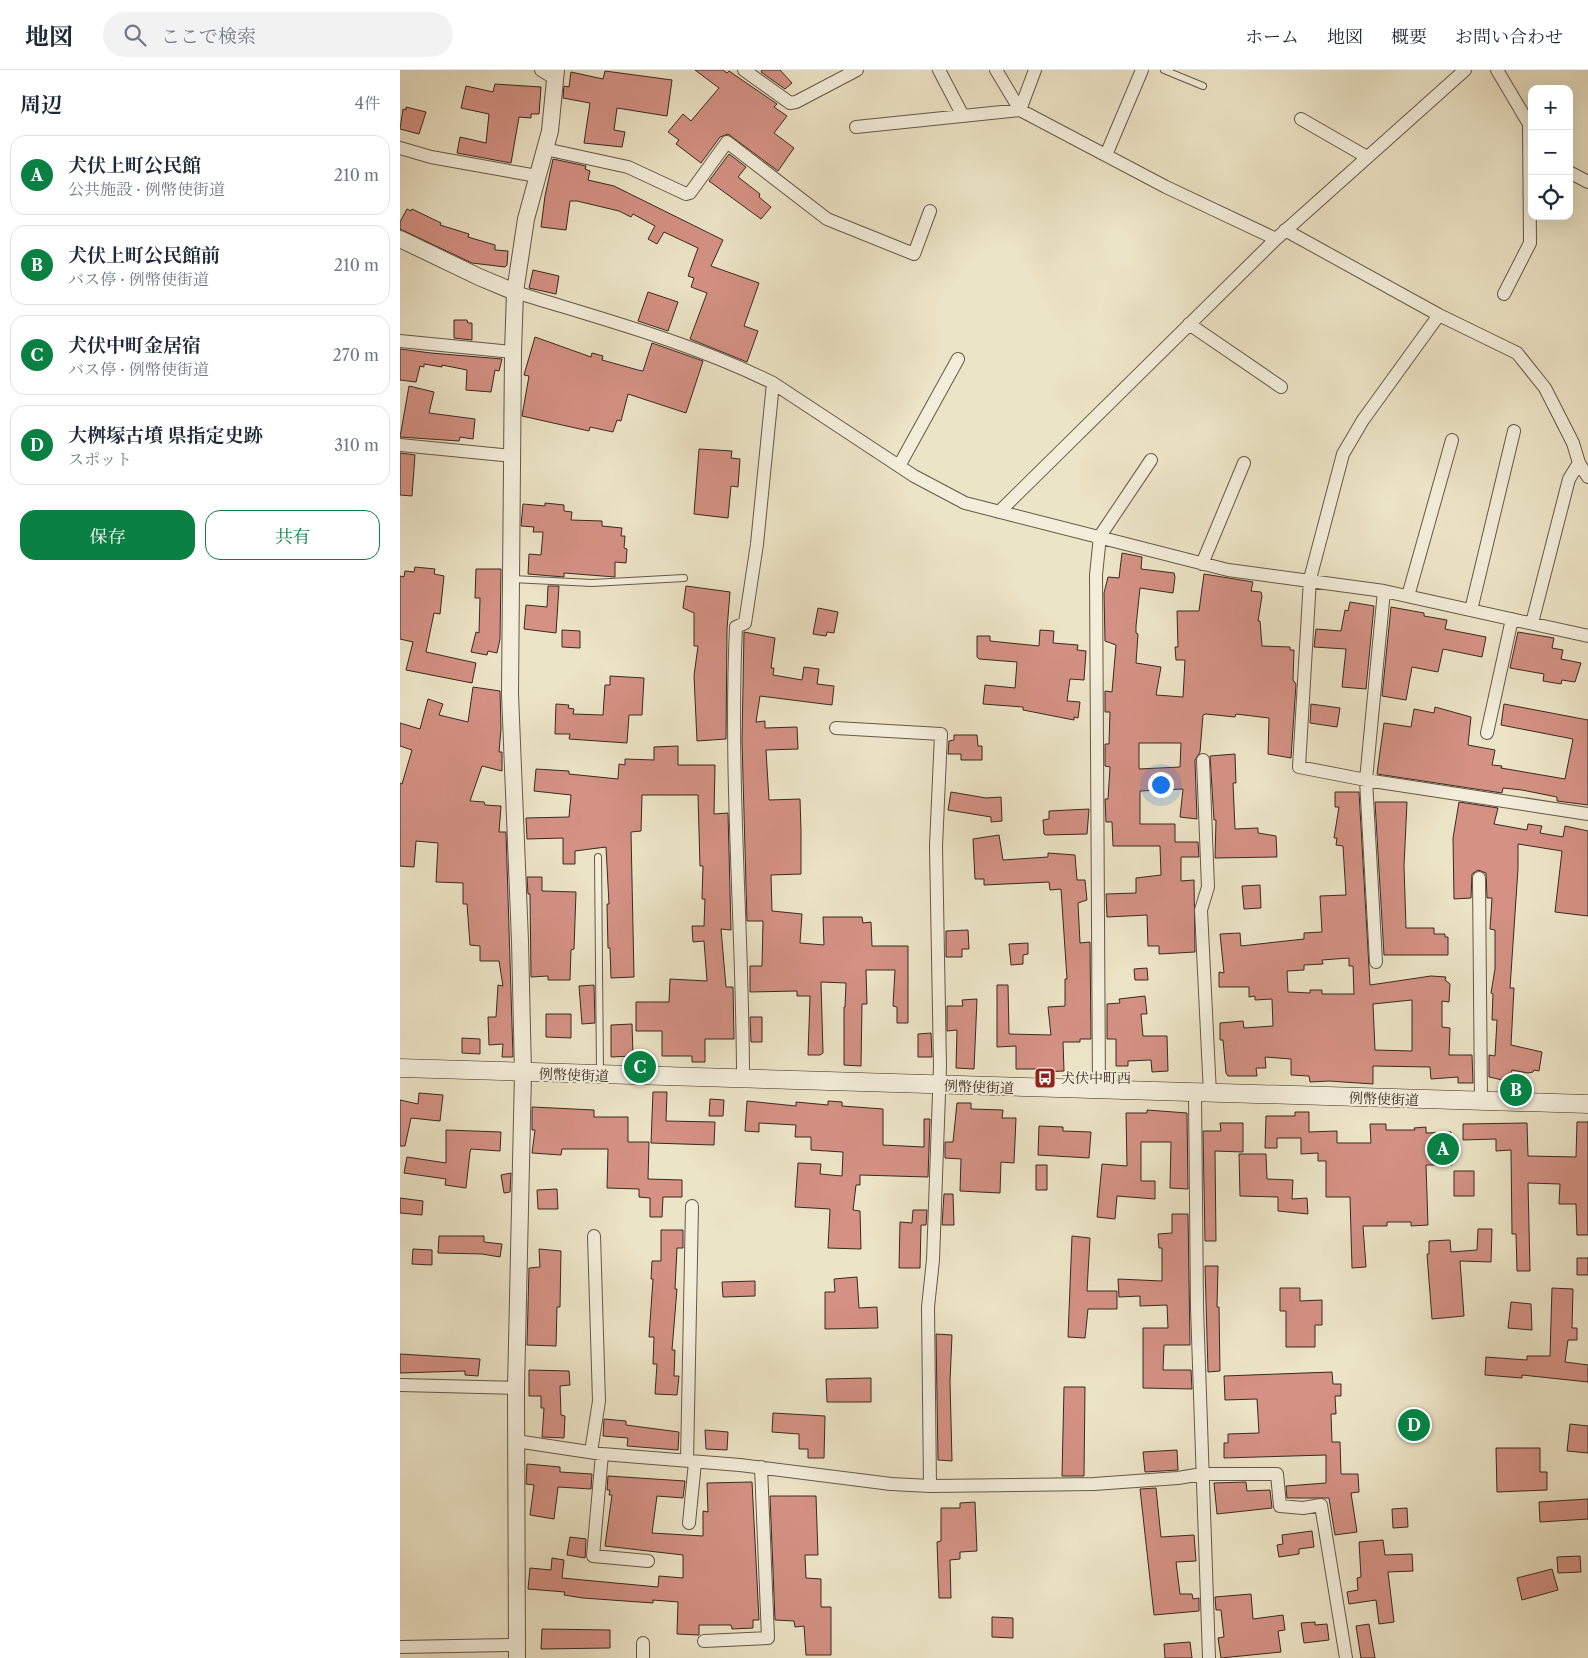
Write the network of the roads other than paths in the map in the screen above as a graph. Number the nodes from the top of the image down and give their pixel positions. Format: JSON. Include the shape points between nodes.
{"nodes":[{"id":1,"x":540,"y":70,"type":"edge"},
{"id":2,"x":744,"y":70,"type":"edge"},
{"id":3,"x":856,"y":70,"type":"edge"},
{"id":4,"x":939,"y":70,"type":"edge"},
{"id":5,"x":996,"y":70,"type":"edge"},
{"id":6,"x":1035,"y":70,"type":"edge"},
{"id":7,"x":1142,"y":70,"type":"edge"},
{"id":8,"x":1164,"y":70,"type":"edge"},
{"id":9,"x":1465,"y":70,"type":"edge"},
{"id":10,"x":1498,"y":70,"type":"edge"},
{"id":11,"x":556,"y":75,"type":"edge"},
{"id":12,"x":1202,"y":86,"type":"dead end"},
{"id":13,"x":1020,"y":110,"type":"junction"},
{"id":14,"x":963,"y":116,"type":"junction"},
{"id":15,"x":1301,"y":119,"type":"dead end"},
{"id":16,"x":856,"y":127,"type":"dead end"},
{"id":17,"x":1529,"y":130,"type":"edge"},
{"id":18,"x":400,"y":148,"type":"edge"},
{"id":19,"x":545,"y":149,"type":"junction"},
{"id":20,"x":1106,"y":155,"type":"junction"},
{"id":21,"x":1368,"y":157,"type":"junction"},
{"id":22,"x":1573,"y":174,"type":"edge"},
{"id":23,"x":1530,"y":175,"type":"edge"},
{"id":24,"x":537,"y":176,"type":"junction"},
{"id":25,"x":1588,"y":182,"type":"edge"},
{"id":26,"x":930,"y":211,"type":"dead end"},
{"id":27,"x":1280,"y":235,"type":"junction"},
{"id":28,"x":400,"y":238,"type":"edge"},
{"id":29,"x":515,"y":292,"type":"junction"},
{"id":30,"x":1504,"y":294,"type":"dead end"},
{"id":31,"x":1439,"y":315,"type":"junction"},
{"id":32,"x":1189,"y":324,"type":"junction"},
{"id":33,"x":400,"y":341,"type":"edge"},
{"id":34,"x":513,"y":352,"type":"junction"},
{"id":35,"x":958,"y":359,"type":"dead end"},
{"id":36,"x":773,"y":382,"type":"junction"},
{"id":37,"x":1281,"y":387,"type":"dead end"},
{"id":38,"x":1514,"y":431,"type":"dead end"},
{"id":39,"x":1452,"y":440,"type":"dead end"},
{"id":40,"x":400,"y":445,"type":"edge"},
{"id":41,"x":512,"y":456,"type":"junction"},
{"id":42,"x":1152,"y":460,"type":"dead end"},
{"id":43,"x":1579,"y":462,"type":"junction"},
{"id":44,"x":1244,"y":463,"type":"dead end"},
{"id":45,"x":899,"y":466,"type":"junction"},
{"id":46,"x":1588,"y":476,"type":"edge"},
{"id":47,"x":999,"y":512,"type":"junction"},
{"id":48,"x":1100,"y":536,"type":"junction"},
{"id":49,"x":1202,"y":564,"type":"junction"},
{"id":50,"x":684,"y":578,"type":"dead end"},
{"id":51,"x":511,"y":579,"type":"junction"},
{"id":52,"x":1310,"y":580,"type":"junction"},
{"id":53,"x":1384,"y":591,"type":"junction"},
{"id":54,"x":1408,"y":596,"type":"junction"},
{"id":55,"x":1471,"y":610,"type":"junction"},
{"id":56,"x":1512,"y":619,"type":"junction"},
{"id":57,"x":1532,"y":623,"type":"junction"},
{"id":58,"x":1588,"y":636,"type":"edge"},
{"id":59,"x":836,"y":728,"type":"dead end"},
{"id":60,"x":1487,"y":733,"type":"dead end"},
{"id":61,"x":1203,"y":760,"type":"dead end"},
{"id":62,"x":1366,"y":780,"type":"junction"},
{"id":63,"x":1588,"y":814,"type":"edge"},
{"id":64,"x":598,"y":856,"type":"dead end"},
{"id":65,"x":1479,"y":878,"type":"dead end"},
{"id":66,"x":1376,"y":962,"type":"dead end"},
{"id":67,"x":400,"y":1068,"type":"edge"},
{"id":68,"x":523,"y":1073,"type":"junction"},
{"id":69,"x":600,"y":1076,"type":"junction"},
{"id":70,"x":743,"y":1080,"type":"junction"},
{"id":71,"x":938,"y":1086,"type":"junction"},
{"id":72,"x":1099,"y":1090,"type":"junction"},
{"id":73,"x":1203,"y":1094,"type":"junction"},
{"id":74,"x":1481,"y":1101,"type":"junction"},
{"id":75,"x":1588,"y":1104,"type":"edge"},
{"id":76,"x":692,"y":1206,"type":"dead end"},
{"id":77,"x":594,"y":1236,"type":"dead end"},
{"id":78,"x":400,"y":1385,"type":"edge"},
{"id":79,"x":516,"y":1388,"type":"junction"},
{"id":80,"x":516,"y":1441,"type":"junction"},
{"id":81,"x":596,"y":1453,"type":"junction"},
{"id":82,"x":692,"y":1462,"type":"junction"},
{"id":83,"x":761,"y":1467,"type":"junction"},
{"id":84,"x":1202,"y":1474,"type":"junction"},
{"id":85,"x":930,"y":1486,"type":"junction"},
{"id":86,"x":689,"y":1523,"type":"dead end"},
{"id":87,"x":648,"y":1561,"type":"dead end"},
{"id":88,"x":704,"y":1641,"type":"dead end"},
{"id":89,"x":643,"y":1643,"type":"dead end"},
{"id":90,"x":400,"y":1647,"type":"edge"},
{"id":91,"x":517,"y":1652,"type":"edge"},
{"id":92,"x":643,"y":1658,"type":"edge"},
{"id":93,"x":1209,"y":1658,"type":"edge"},
{"id":94,"x":1346,"y":1658,"type":"edge"}],
"edges":[{"from":1,"to":11,"type":"street"},
{"from":2,"to":3,"type":"street","via":[[790,103]]},
{"from":4,"to":14,"type":"street"},
{"from":5,"to":13,"type":"street"},
{"from":6,"to":13,"type":"street"},
{"from":7,"to":20,"type":"street"},
{"from":8,"to":12,"type":"lane"},
{"from":9,"to":21,"type":"street"},
{"from":10,"to":17,"type":"street","via":[[1529,124]]},
{"from":11,"to":19,"type":"street"},
{"from":13,"to":14,"type":"street"},
{"from":13,"to":20,"type":"street"},
{"from":14,"to":16,"type":"street"},
{"from":15,"to":21,"type":"street"},
{"from":18,"to":24,"type":"street","via":[[431,157]]},
{"from":19,"to":24,"type":"street"},
{"from":19,"to":26,"type":"street","via":[[628,167],[686,194],[690,193],[727,142],[826,219],[914,254]]},
{"from":20,"to":27,"type":"street","via":[[1166,188]]},
{"from":21,"to":27,"type":"street"},
{"from":22,"to":25,"type":"street"},
{"from":23,"to":30,"type":"street","via":[[1530,243]]},
{"from":24,"to":29,"type":"street","via":[[526,219]]},
{"from":27,"to":31,"type":"street"},
{"from":27,"to":32,"type":"street"},
{"from":28,"to":29,"type":"street"},
{"from":29,"to":34,"type":"street"},
{"from":29,"to":36,"type":"street","via":[[651,333]]},
{"from":31,"to":43,"type":"street","via":[[1517,353],[1545,388]]},
{"from":31,"to":52,"type":"street","via":[[1363,420],[1343,454]]},
{"from":32,"to":37,"type":"street"},
{"from":32,"to":47,"type":"street"},
{"from":33,"to":34,"type":"street"},
{"from":34,"to":41,"type":"street"},
{"from":35,"to":45,"type":"street"},
{"from":36,"to":45,"type":"street"},
{"from":36,"to":70,"type":"street","via":[[757,544],[745,623],[736,627],[736,868]]},
{"from":38,"to":55,"type":"street"},
{"from":39,"to":54,"type":"street"},
{"from":40,"to":41,"type":"street"},
{"from":41,"to":51,"type":"street"},
{"from":42,"to":48,"type":"street"},
{"from":43,"to":46,"type":"street"},
{"from":43,"to":57,"type":"street","via":[[1569,479]]},
{"from":44,"to":49,"type":"street"},
{"from":45,"to":47,"type":"street","via":[[965,503]]},
{"from":47,"to":48,"type":"street"},
{"from":48,"to":49,"type":"street"},
{"from":48,"to":72,"type":"street","via":[[1095,641]]},
{"from":49,"to":52,"type":"street"},
{"from":50,"to":51,"type":"lane","via":[[592,582]]},
{"from":51,"to":68,"type":"street","via":[[510,694]]},
{"from":52,"to":53,"type":"street"},
{"from":52,"to":62,"type":"street","via":[[1299,767]]},
{"from":53,"to":54,"type":"street"},
{"from":53,"to":62,"type":"street"},
{"from":54,"to":55,"type":"street"},
{"from":55,"to":56,"type":"street"},
{"from":56,"to":57,"type":"street"},
{"from":56,"to":60,"type":"street"},
{"from":57,"to":58,"type":"street"},
{"from":59,"to":71,"type":"street","via":[[941,734],[936,846]]},
{"from":61,"to":73,"type":"street","via":[[1208,887],[1201,910]]},
{"from":62,"to":63,"type":"street"},
{"from":62,"to":66,"type":"street"},
{"from":64,"to":69,"type":"lane"},
{"from":65,"to":74,"type":"street"},
{"from":67,"to":68,"type":"main road","name":"例幣使街道"},
{"from":68,"to":69,"type":"main road","name":"例幣使街道"},
{"from":68,"to":79,"type":"street"},
{"from":69,"to":70,"type":"main road","name":"例幣使街道"},
{"from":70,"to":71,"type":"main road","name":"例幣使街道"},
{"from":71,"to":72,"type":"main road","name":"例幣使街道"},
{"from":71,"to":85,"type":"street","via":[[933,1260],[928,1307]]},
{"from":72,"to":73,"type":"main road","name":"例幣使街道"},
{"from":73,"to":74,"type":"main road","name":"例幣使街道"},
{"from":73,"to":84,"type":"street","via":[[1195,1190]]},
{"from":74,"to":75,"type":"main road","name":"例幣使街道"},
{"from":76,"to":82,"type":"street"},
{"from":77,"to":81,"type":"street","via":[[599,1401]]},
{"from":78,"to":79,"type":"street"},
{"from":79,"to":80,"type":"street"},
{"from":80,"to":81,"type":"street"},
{"from":80,"to":91,"type":"street"},
{"from":81,"to":82,"type":"street"},
{"from":81,"to":87,"type":"street","via":[[593,1556]]},
{"from":82,"to":83,"type":"street"},
{"from":82,"to":86,"type":"street"},
{"from":83,"to":85,"type":"street"},
{"from":83,"to":88,"type":"street","via":[[768,1638]]},
{"from":84,"to":85,"type":"street","via":[[1094,1484]]},
{"from":84,"to":93,"type":"street"},
{"from":84,"to":94,"type":"street","via":[[1277,1474],[1280,1506],[1303,1508],[1321,1505]]},
{"from":89,"to":92,"type":"street"},
{"from":90,"to":91,"type":"street"}]}
